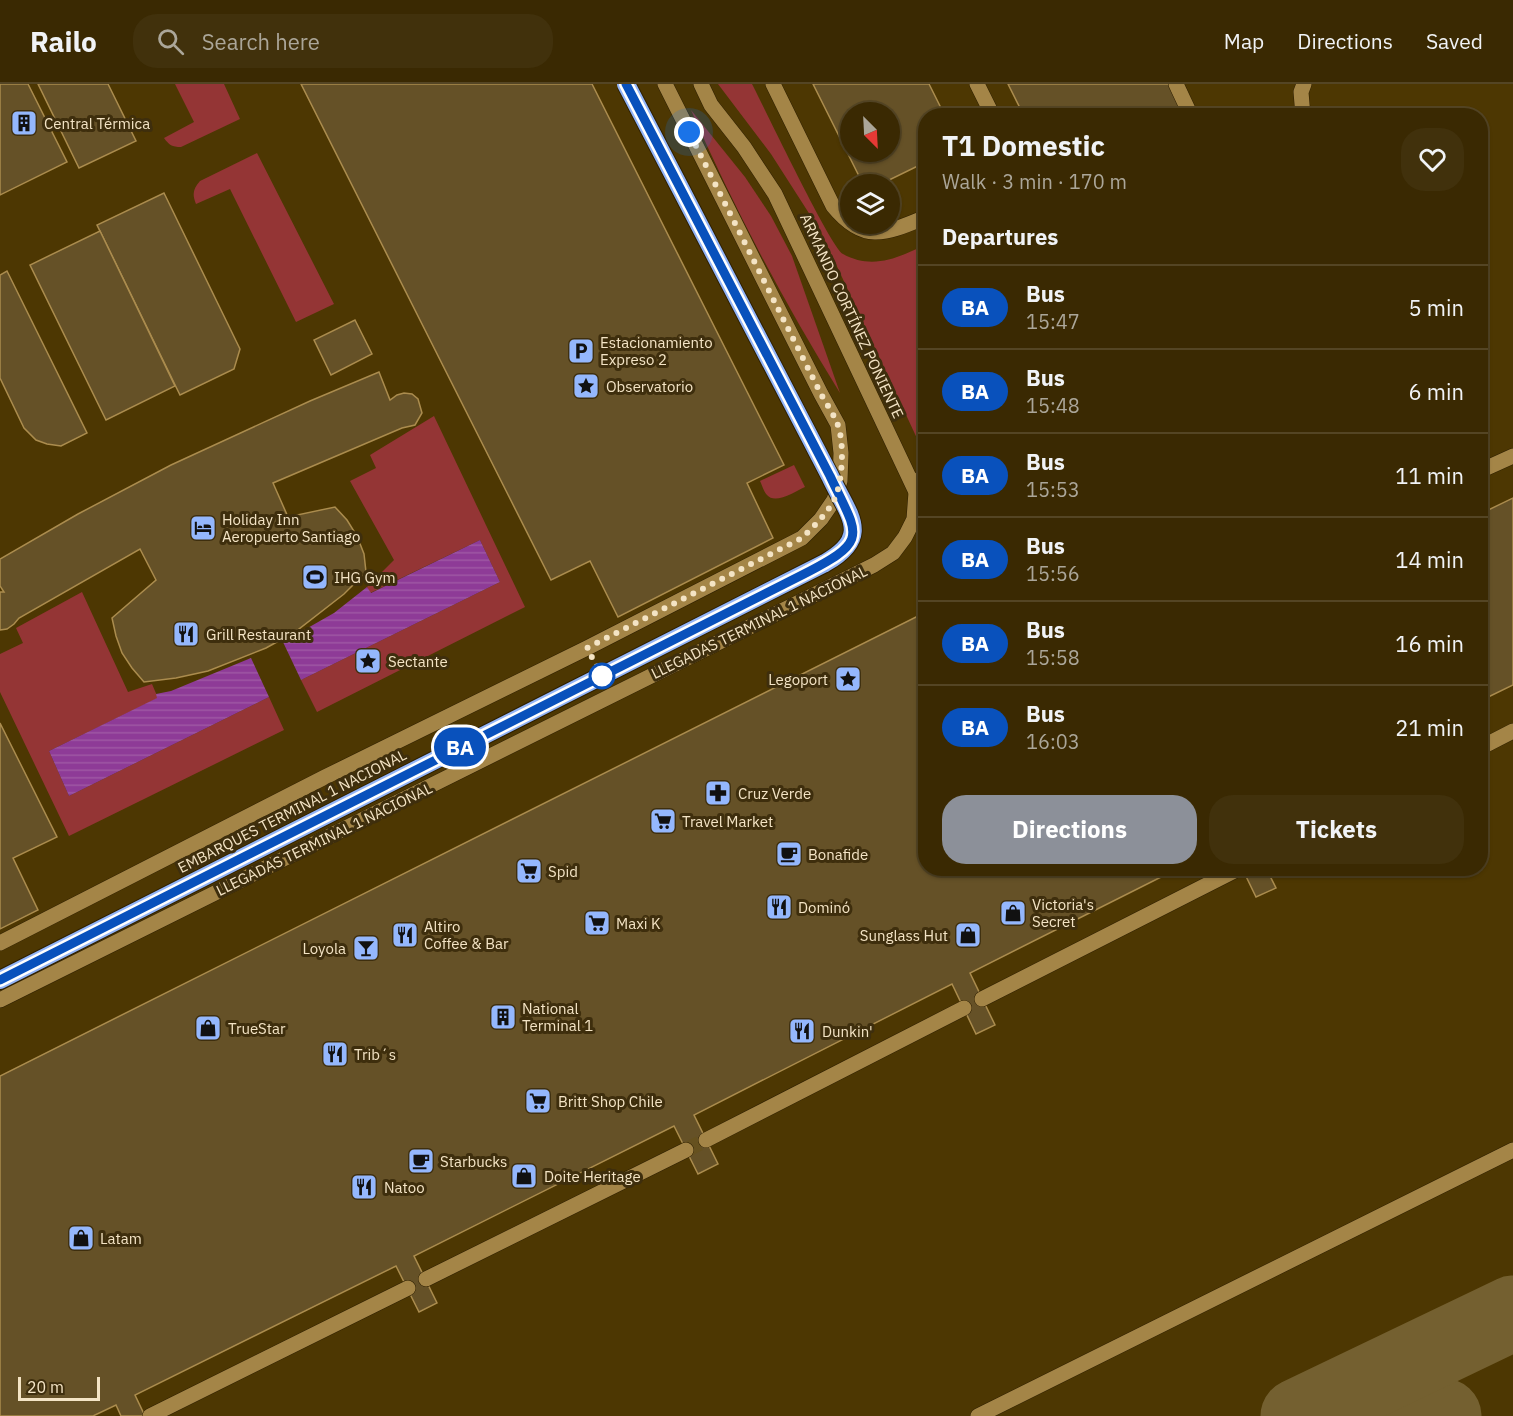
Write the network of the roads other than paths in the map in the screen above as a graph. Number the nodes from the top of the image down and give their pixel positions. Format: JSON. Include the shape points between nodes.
{"nodes":[{"id":1,"x":626,"y":84,"type":"edge"},
{"id":2,"x":665,"y":84,"type":"edge"},
{"id":3,"x":700,"y":84,"type":"edge"},
{"id":4,"x":773,"y":84,"type":"edge"},
{"id":5,"x":977,"y":84,"type":"edge"},
{"id":6,"x":1176,"y":84,"type":"edge"},
{"id":7,"x":1304,"y":84,"type":"edge"},
{"id":8,"x":989,"y":108,"type":"edge"},
{"id":9,"x":1187,"y":108,"type":"edge"},
{"id":10,"x":1302,"y":108,"type":"edge"},
{"id":11,"x":918,"y":220,"type":"edge"},
{"id":12,"x":1513,"y":456,"type":"edge"},
{"id":13,"x":1488,"y":467,"type":"edge"},
{"id":14,"x":918,"y":486,"type":"edge"},
{"id":15,"x":916,"y":492,"type":"junction"},
{"id":16,"x":918,"y":506,"type":"edge"},
{"id":17,"x":918,"y":522,"type":"edge"},
{"id":18,"x":874,"y":565,"type":"joint"},
{"id":19,"x":1513,"y":731,"type":"edge"},
{"id":20,"x":1488,"y":744,"type":"edge"},
{"id":21,"x":1224,"y":876,"type":"edge"},
{"id":22,"x":0,"y":943,"type":"edge"},
{"id":23,"x":0,"y":980,"type":"edge"},
{"id":24,"x":982,"y":999,"type":"dead end"},
{"id":25,"x":0,"y":1000,"type":"edge"},
{"id":26,"x":964,"y":1008,"type":"dead end"},
{"id":27,"x":706,"y":1140,"type":"tunnel mouth"},
{"id":28,"x":686,"y":1150,"type":"tunnel mouth"},
{"id":29,"x":1513,"y":1150,"type":"edge"},
{"id":30,"x":426,"y":1279,"type":"dead end"},
{"id":31,"x":408,"y":1288,"type":"dead end"},
{"id":32,"x":150,"y":1416,"type":"edge"},
{"id":33,"x":978,"y":1416,"type":"edge"}],
"edges":[{"from":1,"to":23,"type":"highway","name":"EMBARQUES TERMINAL 1 NACIONAL","bridge":true,"via":[[830,476],[853,525],[850,543],[825,563]]},
{"from":2,"to":22,"type":"lane","via":[[838,425],[840,481],[834,500],[821,519],[802,538]]},
{"from":3,"to":15,"type":"lane","name":"ARMANDO CORTÍNEZ PONIENTE","via":[[775,194]]},
{"from":4,"to":11,"type":"lane","via":[[833,206],[846,221],[861,230],[878,232]]},
{"from":5,"to":8,"type":"lane"},
{"from":6,"to":9,"type":"lane"},
{"from":7,"to":10,"type":"lane"},
{"from":12,"to":13,"type":"lane"},
{"from":14,"to":15,"type":"lane"},
{"from":15,"to":16,"type":"lane","name":"ARMANDO CORTÍNEZ PONIENTE"},
{"from":17,"to":18,"type":"lane","name":"ARMANDO CORTÍNEZ PONIENTE","via":[[893,553]]},
{"from":18,"to":25,"type":"lane","name":"LLEGADAS TERMINAL 1 NACIONAL"},
{"from":19,"to":20,"type":"lane"},
{"from":21,"to":24,"type":"lane"},
{"from":26,"to":27,"type":"lane"},
{"from":28,"to":30,"type":"lane"},
{"from":29,"to":33,"type":"lane"},
{"from":31,"to":32,"type":"lane"}]}
